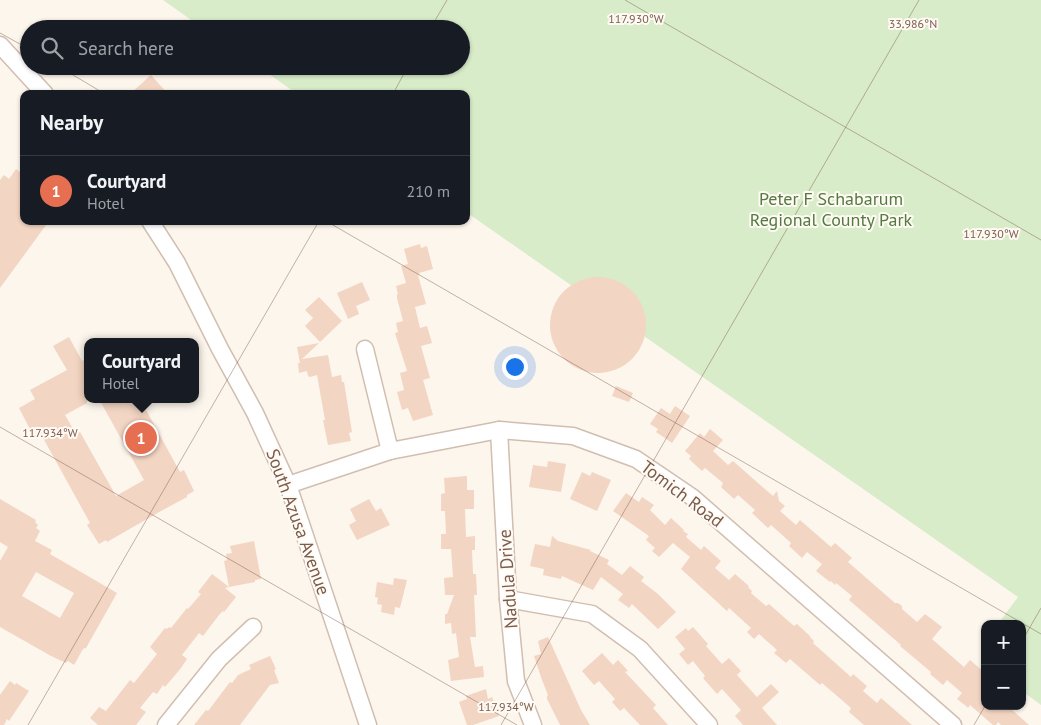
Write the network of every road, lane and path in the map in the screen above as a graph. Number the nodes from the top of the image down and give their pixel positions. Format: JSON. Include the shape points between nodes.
{"nodes":[{"id":1,"x":0,"y":46,"type":"edge"},
{"id":2,"x":20,"y":67,"type":"edge"},
{"id":3,"x":27,"y":75,"type":"edge"},
{"id":4,"x":41,"y":90,"type":"edge"},
{"id":5,"x":153,"y":225,"type":"edge"},
{"id":6,"x":365,"y":349,"type":"dead end"},
{"id":7,"x":499,"y":430,"type":"junction"},
{"id":8,"x":390,"y":451,"type":"junction"},
{"id":9,"x":288,"y":486,"type":"junction"},
{"id":10,"x":508,"y":599,"type":"junction"},
{"id":11,"x":253,"y":627,"type":"dead end"},
{"id":12,"x":166,"y":725,"type":"edge"},
{"id":13,"x":368,"y":725,"type":"edge"},
{"id":14,"x":533,"y":725,"type":"edge"},
{"id":15,"x":710,"y":725,"type":"edge"},
{"id":16,"x":953,"y":725,"type":"edge"}],
"edges":[{"from":1,"to":2,"type":"street"},
{"from":3,"to":4,"type":"street"},
{"from":5,"to":9,"type":"street","name":"South Azusa Avenue","via":[[177,263],[255,413]]},
{"from":6,"to":8,"type":"street"},
{"from":7,"to":8,"type":"street","name":"Tomich Road"},
{"from":7,"to":10,"type":"street","name":"Nadula Drive"},
{"from":7,"to":16,"type":"street","name":"Tomich Road","via":[[573,436],[636,460],[692,496]]},
{"from":8,"to":9,"type":"street","name":"Tomich Road"},
{"from":9,"to":13,"type":"street","name":"South Azusa Avenue"},
{"from":10,"to":14,"type":"street","name":"Nadula Drive","via":[[516,681]]},
{"from":10,"to":15,"type":"street","via":[[592,614],[640,649]]},
{"from":11,"to":12,"type":"street","via":[[219,659]]}]}
